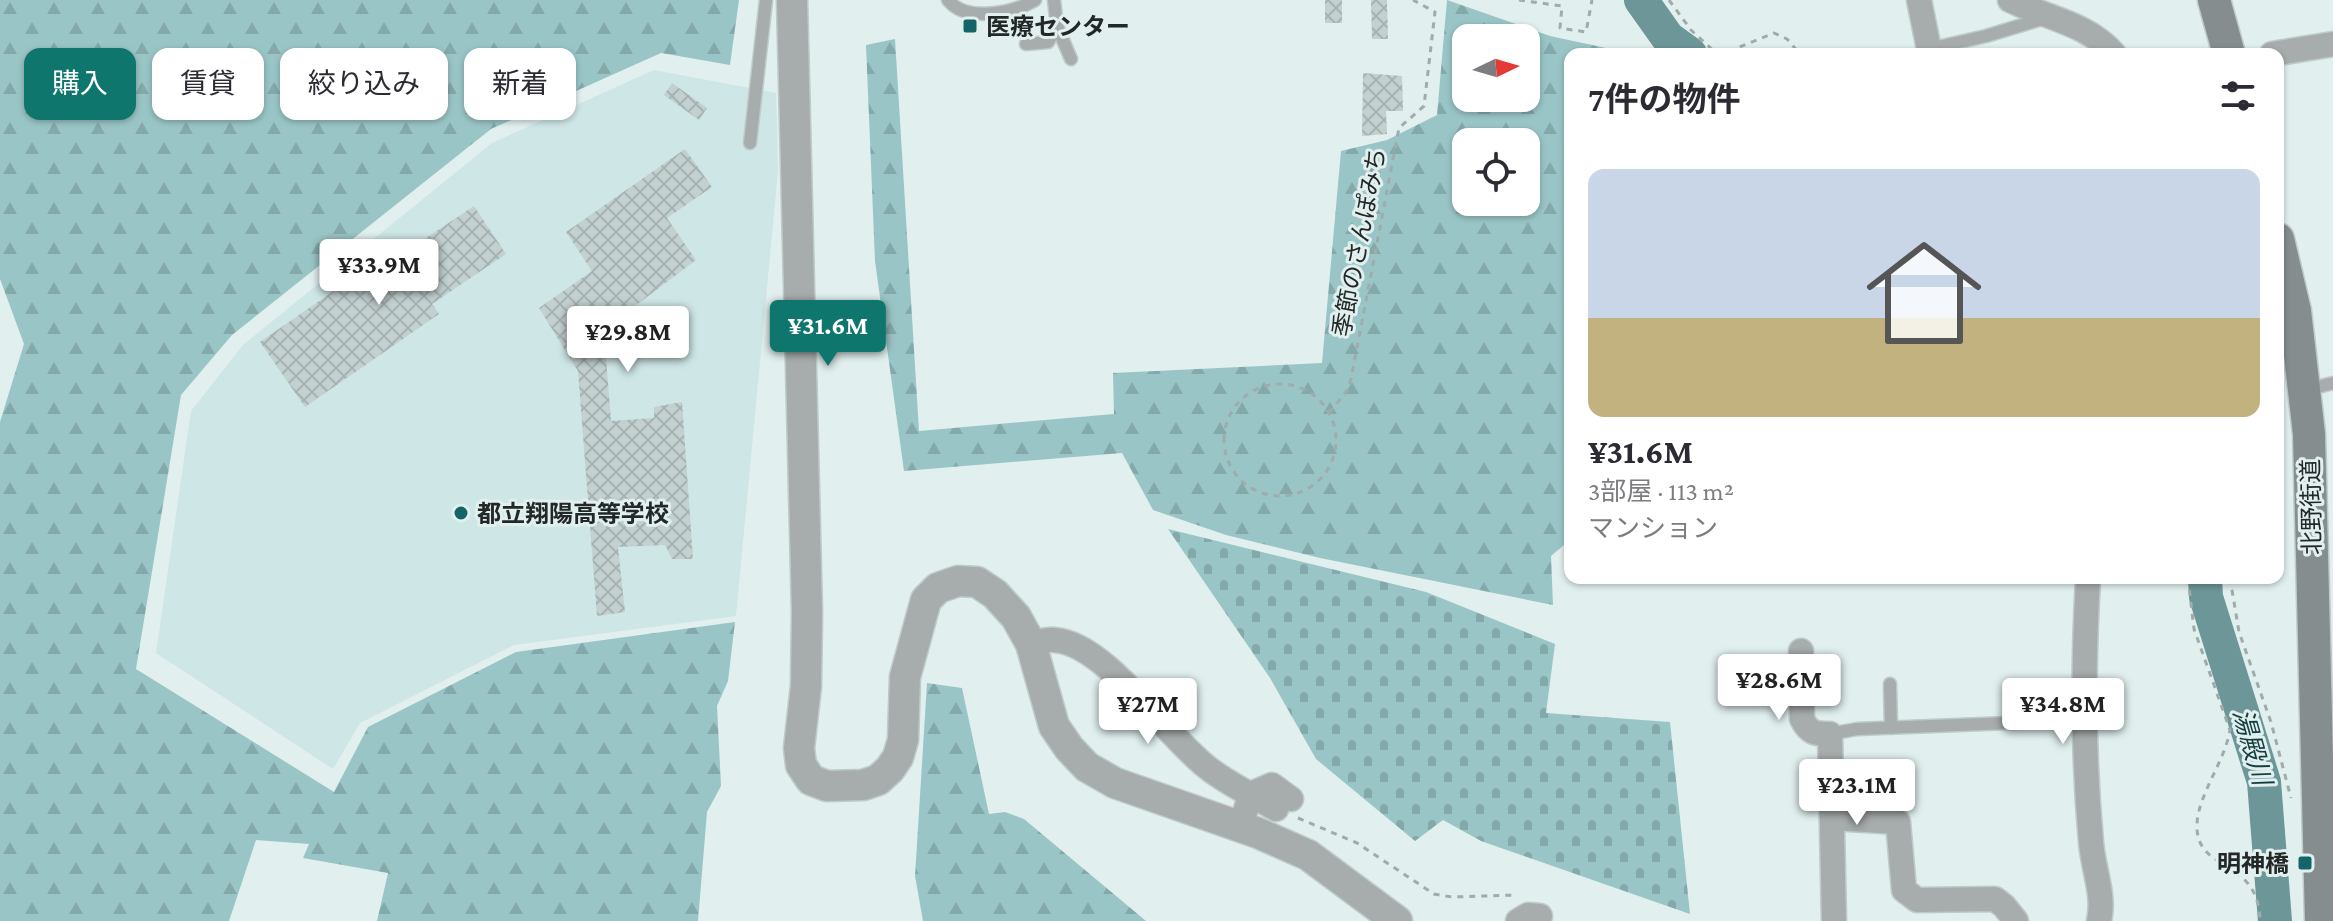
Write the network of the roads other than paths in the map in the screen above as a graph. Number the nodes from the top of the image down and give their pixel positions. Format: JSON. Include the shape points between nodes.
{"nodes":[{"id":1,"x":766,"y":0,"type":"edge"},
{"id":2,"x":792,"y":0,"type":"edge"},
{"id":3,"x":948,"y":0,"type":"edge"},
{"id":4,"x":1035,"y":0,"type":"edge"},
{"id":5,"x":1054,"y":0,"type":"edge"},
{"id":6,"x":1919,"y":0,"type":"edge"},
{"id":7,"x":2010,"y":0,"type":"edge"},
{"id":8,"x":2214,"y":0,"type":"edge"},
{"id":9,"x":2048,"y":17,"type":"junction"},
{"id":10,"x":1057,"y":26,"type":"junction"},
{"id":11,"x":1026,"y":44,"type":"dead end"},
{"id":12,"x":2333,"y":44,"type":"edge"},
{"id":13,"x":1926,"y":48,"type":"edge"},
{"id":14,"x":1942,"y":48,"type":"edge"},
{"id":15,"x":2107,"y":48,"type":"edge"},
{"id":16,"x":2227,"y":48,"type":"edge"},
{"id":17,"x":2284,"y":52,"type":"edge"},
{"id":18,"x":1071,"y":59,"type":"dead end"},
{"id":19,"x":750,"y":143,"type":"dead end"},
{"id":20,"x":2284,"y":264,"type":"edge"},
{"id":21,"x":2319,"y":386,"type":"edge"},
{"id":22,"x":2088,"y":584,"type":"edge"},
{"id":23,"x":1031,"y":644,"type":"junction"},
{"id":24,"x":1801,"y":651,"type":"dead end"},
{"id":25,"x":1890,"y":684,"type":"dead end"},
{"id":26,"x":2086,"y":720,"type":"junction"},
{"id":27,"x":1891,"y":728,"type":"junction"},
{"id":28,"x":1830,"y":734,"type":"junction"},
{"id":29,"x":1251,"y":794,"type":"junction"},
{"id":30,"x":1284,"y":804,"type":"road end"},
{"id":31,"x":1833,"y":818,"type":"junction"},
{"id":32,"x":1240,"y":827,"type":"junction"},
{"id":33,"x":1397,"y":921,"type":"edge"},
{"id":34,"x":1834,"y":921,"type":"edge"},
{"id":35,"x":2016,"y":921,"type":"edge"},
{"id":36,"x":2099,"y":921,"type":"edge"},
{"id":37,"x":2321,"y":921,"type":"edge"}],
"edges":[{"from":1,"to":19,"type":"lane"},
{"from":2,"to":23,"type":"street","via":[[807,612],[801,765],[811,780],[842,787],[878,780],[890,769],[903,740],[905,677],[920,615],[938,588],[977,582],[1016,617]]},
{"from":3,"to":4,"type":"lane","via":[[970,13],[1016,10]]},
{"from":5,"to":10,"type":"lane"},
{"from":6,"to":13,"type":"street"},
{"from":7,"to":9,"type":"street"},
{"from":8,"to":16,"type":"main road"},
{"from":9,"to":14,"type":"lane"},
{"from":9,"to":15,"type":"street","via":[[2091,33]]},
{"from":10,"to":11,"type":"lane","via":[[1048,42]]},
{"from":10,"to":18,"type":"lane"},
{"from":12,"to":17,"type":"street"},
{"from":20,"to":21,"type":"main road","name":"北野街道"},
{"from":21,"to":37,"type":"main road","name":"北野街道","via":[[2310,480]]},
{"from":22,"to":26,"type":"street"},
{"from":23,"to":29,"type":"street","via":[[1059,640],[1093,655],[1209,770]]},
{"from":23,"to":32,"type":"street","via":[[1054,726],[1087,767],[1115,783]]},
{"from":24,"to":28,"type":"street","via":[[1802,719],[1813,734]]},
{"from":25,"to":27,"type":"lane"},
{"from":26,"to":27,"type":"lane"},
{"from":26,"to":36,"type":"street"},
{"from":27,"to":28,"type":"lane"},
{"from":28,"to":31,"type":"street"},
{"from":29,"to":30,"type":"street"},
{"from":29,"to":32,"type":"street"},
{"from":31,"to":34,"type":"street"},
{"from":31,"to":35,"type":"street","via":[[1898,822],[1904,890],[1909,896],[1995,899]]},
{"from":32,"to":33,"type":"street","via":[[1308,855]]}]}
